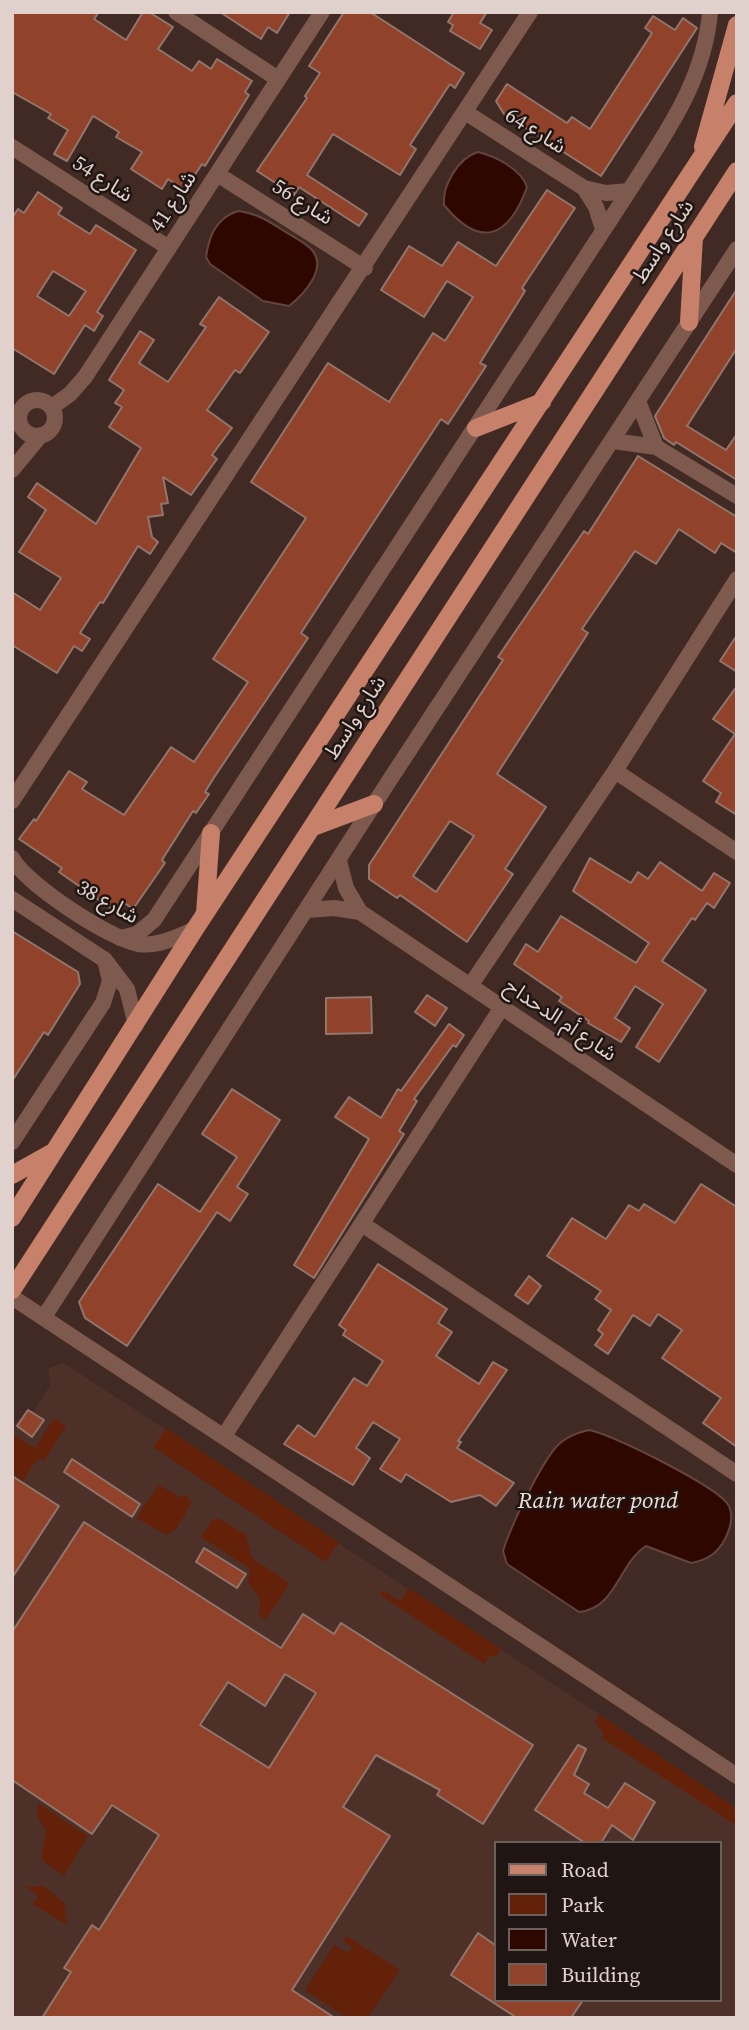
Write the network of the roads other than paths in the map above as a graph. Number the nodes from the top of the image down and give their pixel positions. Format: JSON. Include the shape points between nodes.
{"nodes":[{"id":1,"x":176,"y":12,"type":"edge"},
{"id":2,"x":322,"y":12,"type":"edge"},
{"id":3,"x":530,"y":12,"type":"edge"},
{"id":4,"x":710,"y":12,"type":"edge"},
{"id":5,"x":737,"y":25,"type":"edge"},
{"id":6,"x":278,"y":79,"type":"junction"},
{"id":7,"x":737,"y":103,"type":"edge"},
{"id":8,"x":465,"y":113,"type":"junction"},
{"id":9,"x":12,"y":147,"type":"edge"},
{"id":10,"x":699,"y":165,"type":"junction"},
{"id":11,"x":737,"y":171,"type":"edge"},
{"id":12,"x":217,"y":174,"type":"junction"},
{"id":13,"x":583,"y":188,"type":"junction"},
{"id":14,"x":629,"y":191,"type":"junction"},
{"id":15,"x":603,"y":229,"type":"junction"},
{"id":16,"x":695,"y":236,"type":"junction"},
{"id":17,"x":169,"y":248,"type":"junction"},
{"id":18,"x":737,"y":249,"type":"edge"},
{"id":19,"x":365,"y":268,"type":"junction"},
{"id":20,"x":689,"y":322,"type":"junction"},
{"id":21,"x":19,"y":400,"type":"edge"},
{"id":22,"x":638,"y":401,"type":"junction"},
{"id":23,"x":542,"y":402,"type":"junction"},
{"id":24,"x":52,"y":407,"type":"junction"},
{"id":25,"x":22,"y":427,"type":"junction"},
{"id":26,"x":476,"y":428,"type":"junction"},
{"id":27,"x":41,"y":435,"type":"junction"},
{"id":28,"x":613,"y":441,"type":"junction"},
{"id":29,"x":656,"y":447,"type":"junction"},
{"id":30,"x":14,"y":467,"type":"edge"},
{"id":31,"x":737,"y":496,"type":"edge"},
{"id":32,"x":737,"y":579,"type":"edge"},
{"id":33,"x":615,"y":771,"type":"junction"},
{"id":34,"x":15,"y":797,"type":"edge"},
{"id":35,"x":373,"y":804,"type":"junction"},
{"id":36,"x":12,"y":810,"type":"edge"},
{"id":37,"x":313,"y":827,"type":"junction"},
{"id":38,"x":211,"y":833,"type":"junction"},
{"id":39,"x":737,"y":852,"type":"edge"},
{"id":40,"x":12,"y":858,"type":"edge"},
{"id":41,"x":339,"y":861,"type":"junction"},
{"id":42,"x":12,"y":899,"type":"edge"},
{"id":43,"x":307,"y":910,"type":"junction"},
{"id":44,"x":360,"y":912,"type":"junction"},
{"id":45,"x":200,"y":922,"type":"junction"},
{"id":46,"x":120,"y":938,"type":"junction"},
{"id":47,"x":105,"y":960,"type":"junction"},
{"id":48,"x":470,"y":986,"type":"junction"},
{"id":49,"x":502,"y":1007,"type":"junction"},
{"id":50,"x":135,"y":1025,"type":"junction"},
{"id":51,"x":12,"y":1142,"type":"edge"},
{"id":52,"x":55,"y":1151,"type":"junction"},
{"id":53,"x":737,"y":1165,"type":"edge"},
{"id":54,"x":12,"y":1175,"type":"edge"},
{"id":55,"x":12,"y":1218,"type":"edge"},
{"id":56,"x":362,"y":1224,"type":"junction"},
{"id":57,"x":12,"y":1290,"type":"edge"},
{"id":58,"x":12,"y":1297,"type":"edge"},
{"id":59,"x":44,"y":1317,"type":"junction"},
{"id":60,"x":224,"y":1436,"type":"junction"},
{"id":61,"x":737,"y":1474,"type":"edge"},
{"id":62,"x":737,"y":1776,"type":"edge"}],
"edges":[{"from":1,"to":6,"type":"street"},
{"from":2,"to":6,"type":"street","name":"شارع 41"},
{"from":3,"to":8,"type":"street"},
{"from":4,"to":14,"type":"street","via":[[701,61],[687,100]]},
{"from":5,"to":10,"type":"main road"},
{"from":6,"to":12,"type":"street","name":"شارع 41"},
{"from":7,"to":10,"type":"main road","name":"شارع واسط"},
{"from":8,"to":13,"type":"street","name":"شارع 64"},
{"from":8,"to":19,"type":"street"},
{"from":9,"to":17,"type":"street","name":"شارع 54"},
{"from":10,"to":23,"type":"main road","name":"شارع واسط"},
{"from":11,"to":16,"type":"main road","name":"شارع واسط"},
{"from":12,"to":17,"type":"street","name":"شارع 41"},
{"from":12,"to":19,"type":"street","name":"شارع 56"},
{"from":13,"to":14,"type":"street","name":"شارع 64"},
{"from":13,"to":15,"type":"street","name":"شارع 64"},
{"from":14,"to":15,"type":"street"},
{"from":15,"to":26,"type":"street"},
{"from":16,"to":20,"type":"main road"},
{"from":16,"to":37,"type":"main road","name":"شارع واسط"},
{"from":17,"to":24,"type":"street","name":"شارع 41","via":[[85,377]]},
{"from":18,"to":20,"type":"street"},
{"from":19,"to":34,"type":"street"},
{"from":20,"to":22,"type":"street"},
{"from":21,"to":24,"type":"street","via":[[39,400]]},
{"from":21,"to":25,"type":"street"},
{"from":22,"to":28,"type":"street"},
{"from":22,"to":29,"type":"street"},
{"from":23,"to":26,"type":"main road"},
{"from":23,"to":45,"type":"main road","name":"شارع واسط"},
{"from":24,"to":27,"type":"street","via":[[55,421]]},
{"from":25,"to":27,"type":"street"},
{"from":25,"to":30,"type":"street"},
{"from":26,"to":38,"type":"street"},
{"from":27,"to":30,"type":"street"},
{"from":28,"to":29,"type":"street"},
{"from":28,"to":35,"type":"street"},
{"from":29,"to":31,"type":"street"},
{"from":32,"to":33,"type":"street"},
{"from":33,"to":39,"type":"street"},
{"from":33,"to":48,"type":"street"},
{"from":34,"to":36,"type":"street"},
{"from":35,"to":37,"type":"main road"},
{"from":35,"to":41,"type":"street"},
{"from":37,"to":57,"type":"main road","name":"شارع واسط"},
{"from":38,"to":45,"type":"main road"},
{"from":38,"to":46,"type":"street","via":[[149,926]]},
{"from":40,"to":46,"type":"street","name":"شارع 38","via":[[35,886]]},
{"from":41,"to":43,"type":"street"},
{"from":41,"to":44,"type":"street","name":"شارع أم الدحداح","via":[[346,888]]},
{"from":42,"to":47,"type":"street"},
{"from":43,"to":44,"type":"street","name":"شارع أم الدحداح"},
{"from":43,"to":59,"type":"street"},
{"from":44,"to":48,"type":"street","name":"شارع أم الدحداح"},
{"from":45,"to":46,"type":"street","name":"شارع 38","via":[[155,944]]},
{"from":45,"to":50,"type":"main road","name":"شارع واسط"},
{"from":47,"to":50,"type":"street","via":[[127,989]]},
{"from":47,"to":51,"type":"street","via":[[110,981],[103,1003]]},
{"from":48,"to":49,"type":"street","name":"شارع أم الدحداح"},
{"from":49,"to":53,"type":"street","name":"شارع أم الدحداح"},
{"from":49,"to":56,"type":"street"},
{"from":50,"to":52,"type":"main road","name":"شارع واسط"},
{"from":52,"to":54,"type":"main road"},
{"from":52,"to":55,"type":"main road","name":"شارع واسط"},
{"from":56,"to":60,"type":"street"},
{"from":56,"to":61,"type":"street"},
{"from":58,"to":59,"type":"street"},
{"from":59,"to":60,"type":"street"},
{"from":60,"to":62,"type":"street"}]}
